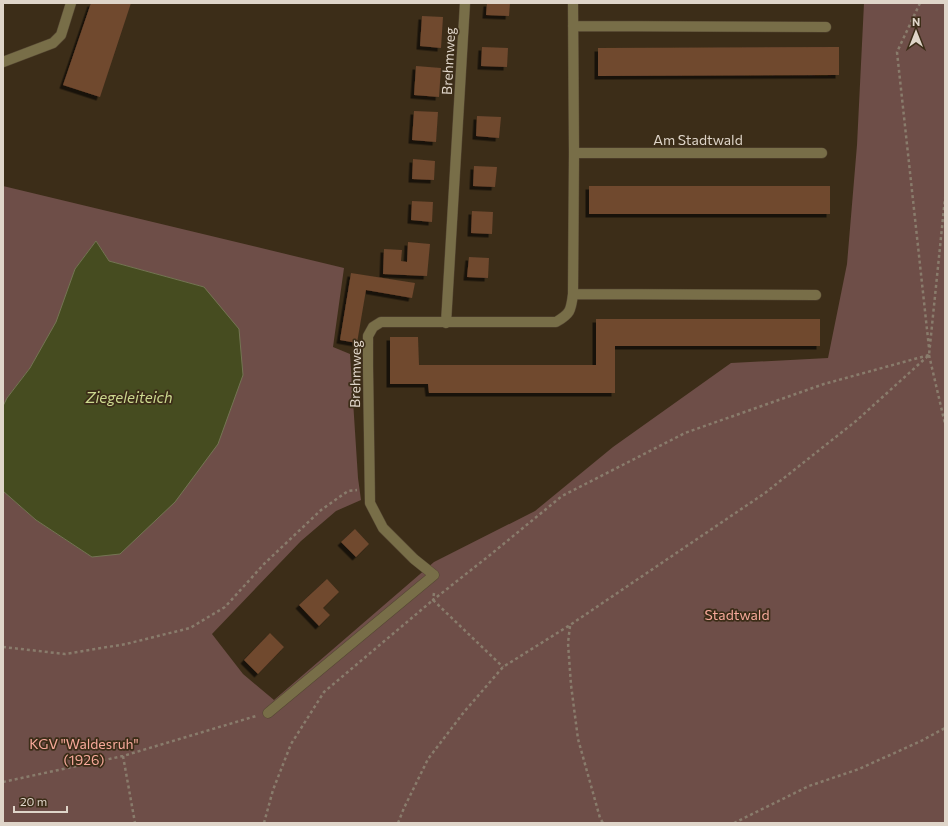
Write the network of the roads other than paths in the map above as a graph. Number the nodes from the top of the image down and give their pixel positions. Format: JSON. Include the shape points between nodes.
{"nodes":[{"id":1,"x":71,"y":3,"type":"edge"},
{"id":2,"x":465,"y":3,"type":"edge"},
{"id":3,"x":573,"y":3,"type":"edge"},
{"id":4,"x":573,"y":26,"type":"junction"},
{"id":5,"x":826,"y":27,"type":"dead end"},
{"id":6,"x":3,"y":62,"type":"edge"},
{"id":7,"x":574,"y":153,"type":"junction"},
{"id":8,"x":822,"y":153,"type":"dead end"},
{"id":9,"x":573,"y":294,"type":"junction"},
{"id":10,"x":816,"y":295,"type":"dead end"},
{"id":11,"x":446,"y":323,"type":"junction"},
{"id":12,"x":268,"y":713,"type":"road end"}],
"edges":[{"from":1,"to":6,"type":"street","via":[[61,35],[53,43]]},
{"from":2,"to":11,"type":"street","name":"Brehmweg"},
{"from":3,"to":4,"type":"street"},
{"from":4,"to":5,"type":"street"},
{"from":4,"to":7,"type":"street"},
{"from":7,"to":8,"type":"street","name":"Am Stadtwald"},
{"from":7,"to":9,"type":"street"},
{"from":9,"to":10,"type":"street"},
{"from":9,"to":11,"type":"street","via":[[572,306],[566,316],[556,322]]},
{"from":11,"to":12,"type":"street","name":"Brehmweg","via":[[381,322],[373,327],[368,336],[370,503],[383,528],[434,575]]}]}
